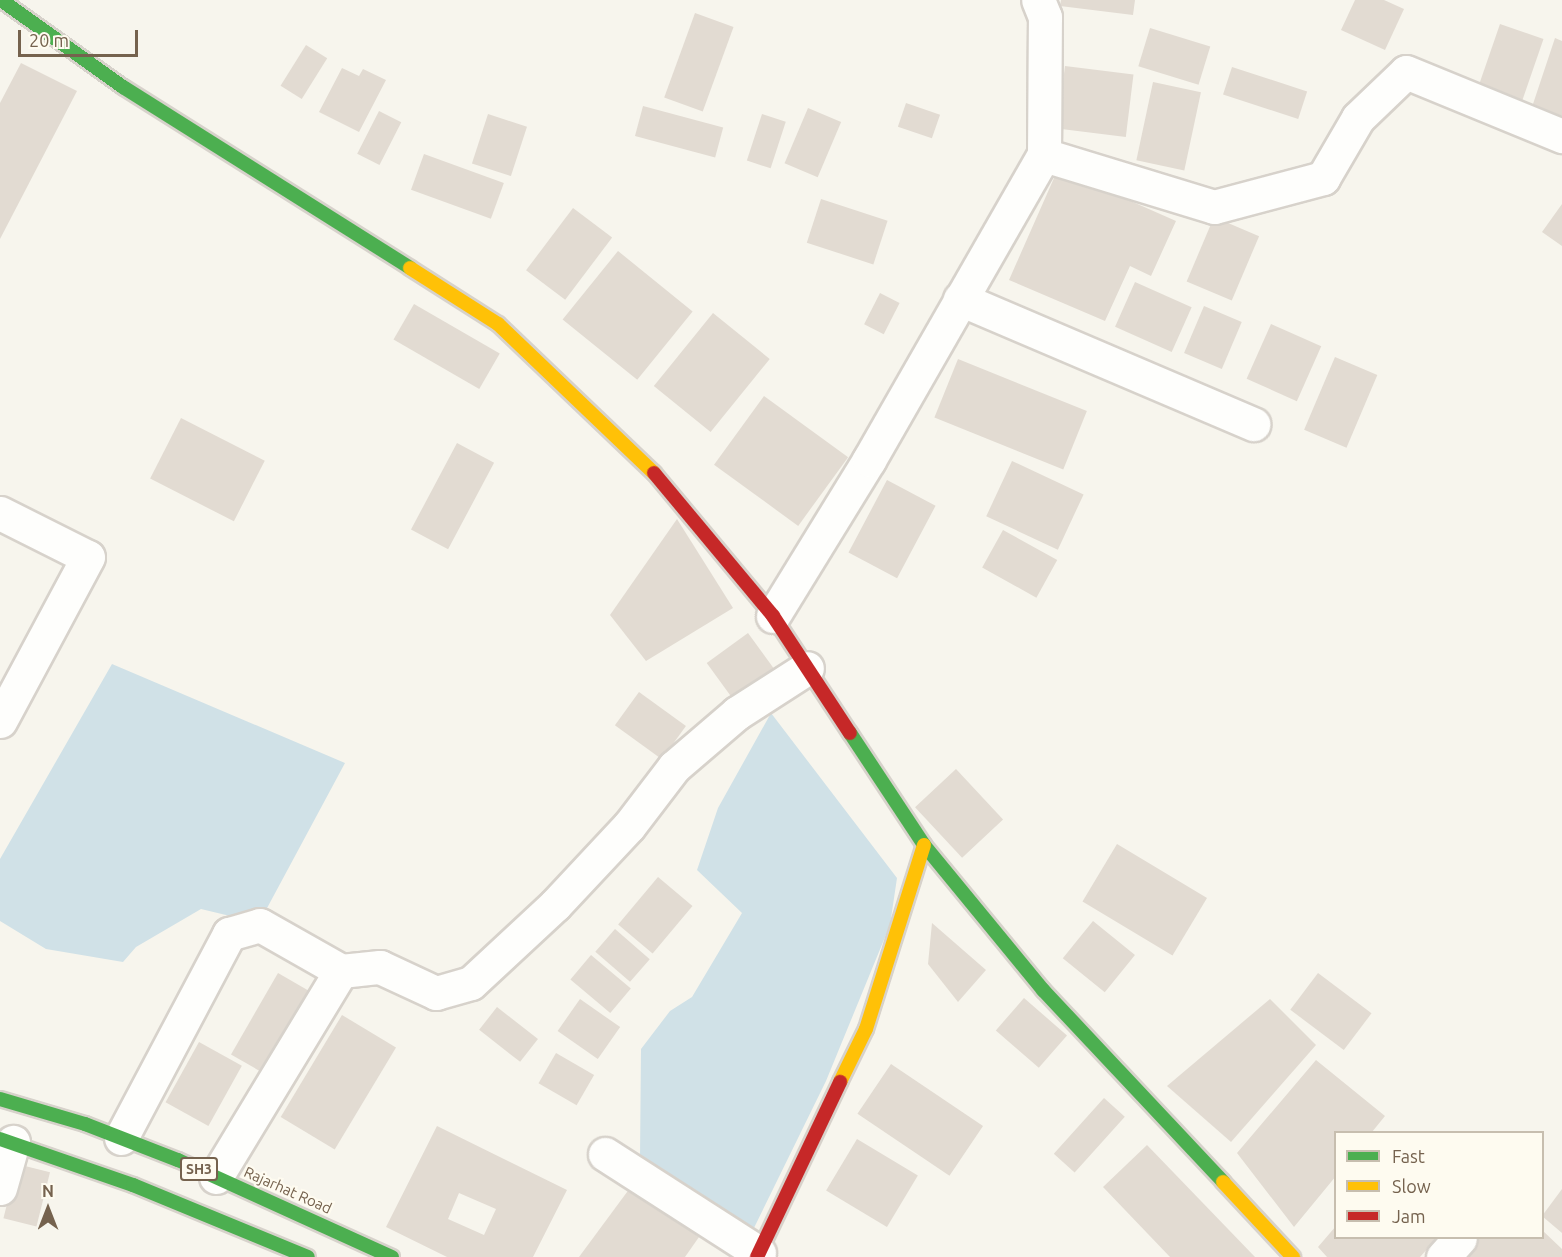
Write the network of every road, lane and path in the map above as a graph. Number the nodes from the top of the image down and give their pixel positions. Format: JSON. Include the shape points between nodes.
{"nodes":[{"id":1,"x":1,"y":0,"type":"edge"},
{"id":2,"x":1038,"y":0,"type":"edge"},
{"id":3,"x":1562,"y":136,"type":"edge"},
{"id":4,"x":1044,"y":154,"type":"junction"},
{"id":5,"x":960,"y":299,"type":"junction"},
{"id":6,"x":1253,"y":424,"type":"dead end"},
{"id":7,"x":0,"y":513,"type":"edge"},
{"id":8,"x":773,"y":616,"type":"junction"},
{"id":9,"x":807,"y":668,"type":"junction"},
{"id":10,"x":3,"y":706,"type":"edge"},
{"id":11,"x":924,"y":845,"type":"junction"},
{"id":12,"x":341,"y":971,"type":"junction"},
{"id":13,"x":0,"y":1099,"type":"edge"},
{"id":14,"x":121,"y":1138,"type":"junction"},
{"id":15,"x":7,"y":1140,"type":"edge"},
{"id":16,"x":605,"y":1155,"type":"dead end"},
{"id":17,"x":216,"y":1177,"type":"junction"},
{"id":18,"x":0,"y":1188,"type":"edge"},
{"id":19,"x":1459,"y":1239,"type":"edge"},
{"id":20,"x":758,"y":1255,"type":"edge"},
{"id":21,"x":308,"y":1257,"type":"edge"},
{"id":22,"x":392,"y":1257,"type":"edge"},
{"id":23,"x":1293,"y":1257,"type":"edge"},
{"id":24,"x":1443,"y":1257,"type":"edge"}],
"edges":[{"from":1,"to":8,"type":"street","via":[[123,87],[498,324],[658,477]]},
{"from":2,"to":4,"type":"street","via":[[1045,17]]},
{"from":3,"to":4,"type":"street","via":[[1406,72],[1358,118],[1323,178],[1214,207]]},
{"from":4,"to":5,"type":"street"},
{"from":5,"to":6,"type":"street"},
{"from":5,"to":8,"type":"street"},
{"from":7,"to":10,"type":"street","via":[[88,557]]},
{"from":8,"to":9,"type":"street"},
{"from":9,"to":11,"type":"street"},
{"from":9,"to":12,"type":"street","via":[[737,713],[674,767],[629,826],[577,882],[471,983],[436,993],[380,967]]},
{"from":11,"to":20,"type":"street","via":[[866,1029]]},
{"from":11,"to":23,"type":"street","via":[[1044,990]]},
{"from":12,"to":14,"type":"street","via":[[260,925],[229,934]]},
{"from":12,"to":17,"type":"street"},
{"from":13,"to":14,"type":"street","name":"Rajarhat Road","number":"SH3"},
{"from":14,"to":17,"type":"street","name":"Rajarhat Road","number":"SH3"},
{"from":15,"to":18,"type":"street"},
{"from":15,"to":21,"type":"street","number":"SH3","via":[[252,1230]]},
{"from":16,"to":20,"type":"street"},
{"from":17,"to":22,"type":"street","name":"Rajarhat Road","number":"SH3"},
{"from":19,"to":24,"type":"street"}]}
